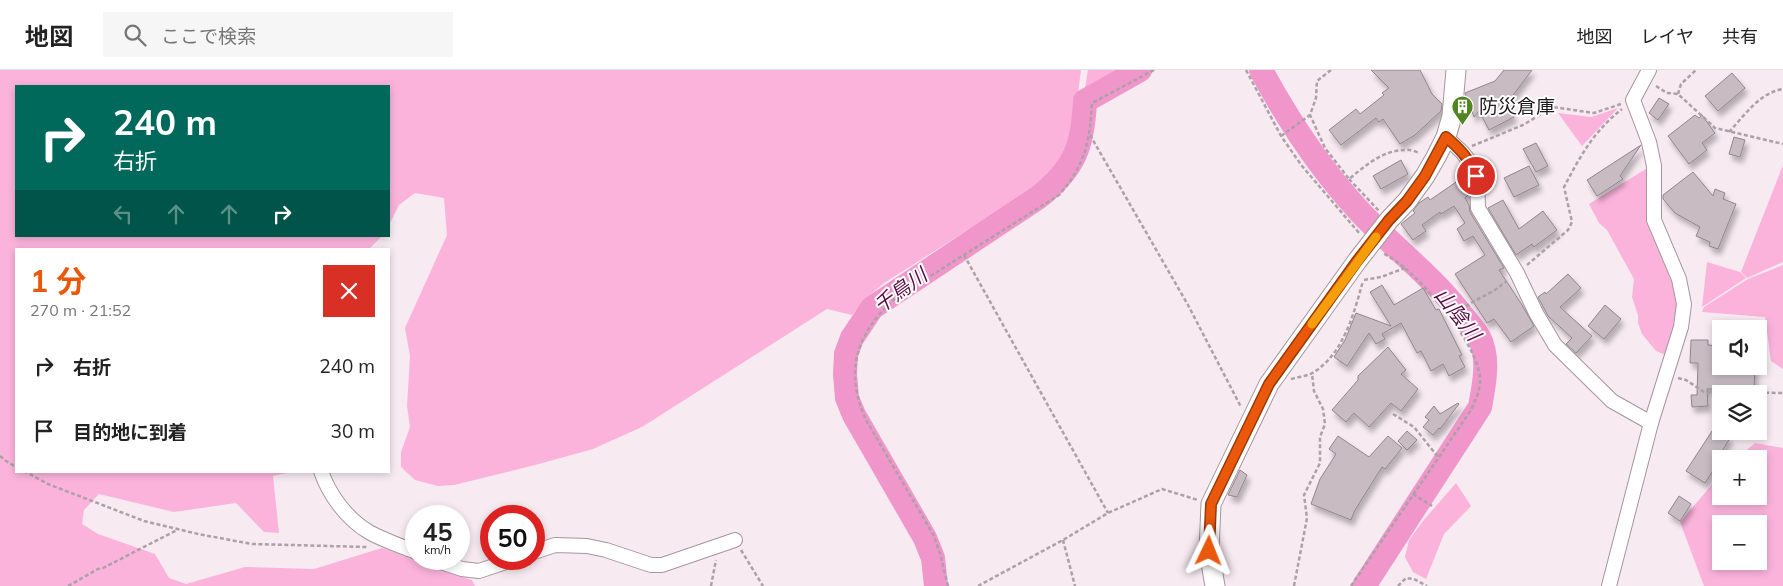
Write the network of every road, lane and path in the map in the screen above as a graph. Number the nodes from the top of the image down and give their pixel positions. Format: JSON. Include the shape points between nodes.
{"nodes":[{"id":1,"x":1154,"y":70,"type":"edge"},
{"id":2,"x":1246,"y":70,"type":"edge"},
{"id":3,"x":1331,"y":70,"type":"edge"},
{"id":4,"x":1456,"y":70,"type":"edge"},
{"id":5,"x":1696,"y":70,"type":"edge"},
{"id":6,"x":1647,"y":74,"type":"edge"},
{"id":7,"x":1783,"y":88,"type":"edge"},
{"id":8,"x":1678,"y":94,"type":"junction"},
{"id":9,"x":1633,"y":100,"type":"junction"},
{"id":10,"x":1310,"y":115,"type":"junction"},
{"id":11,"x":1729,"y":132,"type":"junction"},
{"id":12,"x":1090,"y":136,"type":"junction"},
{"id":13,"x":1281,"y":136,"type":"junction"},
{"id":14,"x":1446,"y":137,"type":"junction"},
{"id":15,"x":1783,"y":144,"type":"edge"},
{"id":16,"x":1462,"y":152,"type":"junction"},
{"id":17,"x":1436,"y":157,"type":"junction"},
{"id":18,"x":1349,"y":179,"type":"junction"},
{"id":19,"x":1388,"y":222,"type":"junction"},
{"id":20,"x":1372,"y":243,"type":"junction"},
{"id":21,"x":964,"y":255,"type":"junction"},
{"id":22,"x":1405,"y":268,"type":"junction"},
{"id":23,"x":1517,"y":273,"type":"junction"},
{"id":24,"x":1450,"y":318,"type":"junction"},
{"id":25,"x":1312,"y":374,"type":"junction"},
{"id":26,"x":1664,"y":380,"type":"junction"},
{"id":27,"x":1269,"y":384,"type":"junction"},
{"id":28,"x":1783,"y":394,"type":"edge"},
{"id":29,"x":1393,"y":414,"type":"dead end"},
{"id":30,"x":1651,"y":423,"type":"junction"},
{"id":31,"x":1249,"y":424,"type":"junction"},
{"id":32,"x":0,"y":456,"type":"edge"},
{"id":33,"x":1438,"y":457,"type":"junction"},
{"id":34,"x":15,"y":466,"type":"edge"},
{"id":35,"x":28,"y":473,"type":"edge"},
{"id":36,"x":322,"y":473,"type":"edge"},
{"id":37,"x":1413,"y":494,"type":"junction"},
{"id":38,"x":1211,"y":504,"type":"junction"},
{"id":39,"x":1432,"y":506,"type":"dead end"},
{"id":40,"x":1108,"y":514,"type":"junction"},
{"id":41,"x":178,"y":529,"type":"junction"},
{"id":42,"x":735,"y":540,"type":"joint"},
{"id":43,"x":1063,"y":540,"type":"junction"},
{"id":44,"x":719,"y":545,"type":"junction"},
{"id":45,"x":368,"y":547,"type":"dead end"},
{"id":46,"x":405,"y":547,"type":"edge"},
{"id":47,"x":545,"y":548,"type":"edge"},
{"id":48,"x":467,"y":570,"type":"edge"},
{"id":49,"x":484,"y":570,"type":"edge"},
{"id":50,"x":68,"y":586,"type":"edge"},
{"id":51,"x":711,"y":586,"type":"edge"},
{"id":52,"x":763,"y":586,"type":"edge"},
{"id":53,"x":948,"y":586,"type":"edge"},
{"id":54,"x":978,"y":586,"type":"edge"},
{"id":55,"x":1076,"y":586,"type":"edge"},
{"id":56,"x":1216,"y":586,"type":"edge"},
{"id":57,"x":1294,"y":586,"type":"edge"},
{"id":58,"x":1351,"y":586,"type":"edge"},
{"id":59,"x":1398,"y":586,"type":"edge"},
{"id":60,"x":1427,"y":586,"type":"edge"},
{"id":61,"x":1609,"y":586,"type":"edge"}],
"edges":[{"from":1,"to":12,"type":"path","via":[[1092,103]]},
{"from":2,"to":13,"type":"path"},
{"from":3,"to":10,"type":"path","via":[[1317,81]]},
{"from":4,"to":14,"type":"main road","via":[[1452,116]]},
{"from":5,"to":8,"type":"path","via":[[1682,84]]},
{"from":6,"to":8,"type":"path","via":[[1667,93]]},
{"from":6,"to":9,"type":"street"},
{"from":7,"to":11,"type":"path","via":[[1761,97]]},
{"from":8,"to":11,"type":"path","via":[[1715,128]]},
{"from":9,"to":16,"type":"path","via":[[1594,112],[1553,107]]},
{"from":9,"to":23,"type":"path","via":[[1592,138],[1564,187],[1572,222],[1568,230]]},
{"from":9,"to":26,"type":"street","via":[[1649,142],[1654,166],[1654,220],[1678,279],[1684,304],[1681,327]]},
{"from":10,"to":13,"type":"path"},
{"from":10,"to":18,"type":"path","via":[[1325,148]]},
{"from":11,"to":15,"type":"path"},
{"from":12,"to":21,"type":"path","via":[[1078,170],[1059,195]]},
{"from":12,"to":31,"type":"path","via":[[1188,305]]},
{"from":13,"to":20,"type":"path","via":[[1302,166]]},
{"from":14,"to":16,"type":"street"},
{"from":14,"to":17,"type":"main road"},
{"from":16,"to":23,"type":"street","via":[[1476,176],[1478,208]]},
{"from":17,"to":18,"type":"path","via":[[1406,150],[1390,152],[1370,162]]},
{"from":17,"to":19,"type":"main road","via":[[1407,201]]},
{"from":18,"to":19,"type":"path"},
{"from":19,"to":20,"type":"main road"},
{"from":20,"to":22,"type":"path"},
{"from":20,"to":27,"type":"main road"},
{"from":21,"to":40,"type":"path"},
{"from":21,"to":53,"type":"path","via":[[883,309],[857,351],[855,372],[859,404],[934,536]]},
{"from":22,"to":24,"type":"path"},
{"from":22,"to":25,"type":"path","via":[[1364,280],[1345,336],[1328,362]]},
{"from":23,"to":24,"type":"path"},
{"from":23,"to":30,"type":"street","via":[[1536,314],[1556,345],[1612,401]]},
{"from":24,"to":33,"type":"path","via":[[1472,351],[1480,380],[1471,410]]},
{"from":25,"to":27,"type":"path"},
{"from":25,"to":57,"type":"path","via":[[1325,424],[1320,437],[1320,463],[1304,495],[1307,518]]},
{"from":26,"to":28,"type":"path","via":[[1686,380],[1704,392]]},
{"from":26,"to":30,"type":"street"},
{"from":27,"to":31,"type":"main road"},
{"from":29,"to":33,"type":"path","via":[[1414,427]]},
{"from":30,"to":61,"type":"street"},
{"from":31,"to":38,"type":"main road"},
{"from":32,"to":34,"type":"path"},
{"from":33,"to":37,"type":"path"},
{"from":35,"to":41,"type":"path","via":[[144,521]]},
{"from":36,"to":46,"type":"street","via":[[326,488],[350,518],[370,532]]},
{"from":37,"to":39,"type":"path"},
{"from":37,"to":58,"type":"path"},
{"from":38,"to":40,"type":"path","via":[[1162,489]]},
{"from":38,"to":56,"type":"main road","via":[[1209,551]]},
{"from":40,"to":43,"type":"path"},
{"from":41,"to":45,"type":"path","via":[[252,544]]},
{"from":41,"to":50,"type":"path"},
{"from":42,"to":44,"type":"street"},
{"from":42,"to":52,"type":"path"},
{"from":43,"to":54,"type":"path"},
{"from":43,"to":55,"type":"path"},
{"from":44,"to":47,"type":"street","via":[[662,565],[651,565],[587,546],[555,545]]},
{"from":44,"to":51,"type":"path"},
{"from":48,"to":49,"type":"street"},
{"from":59,"to":60,"type":"path","via":[[1406,578]]}]}
